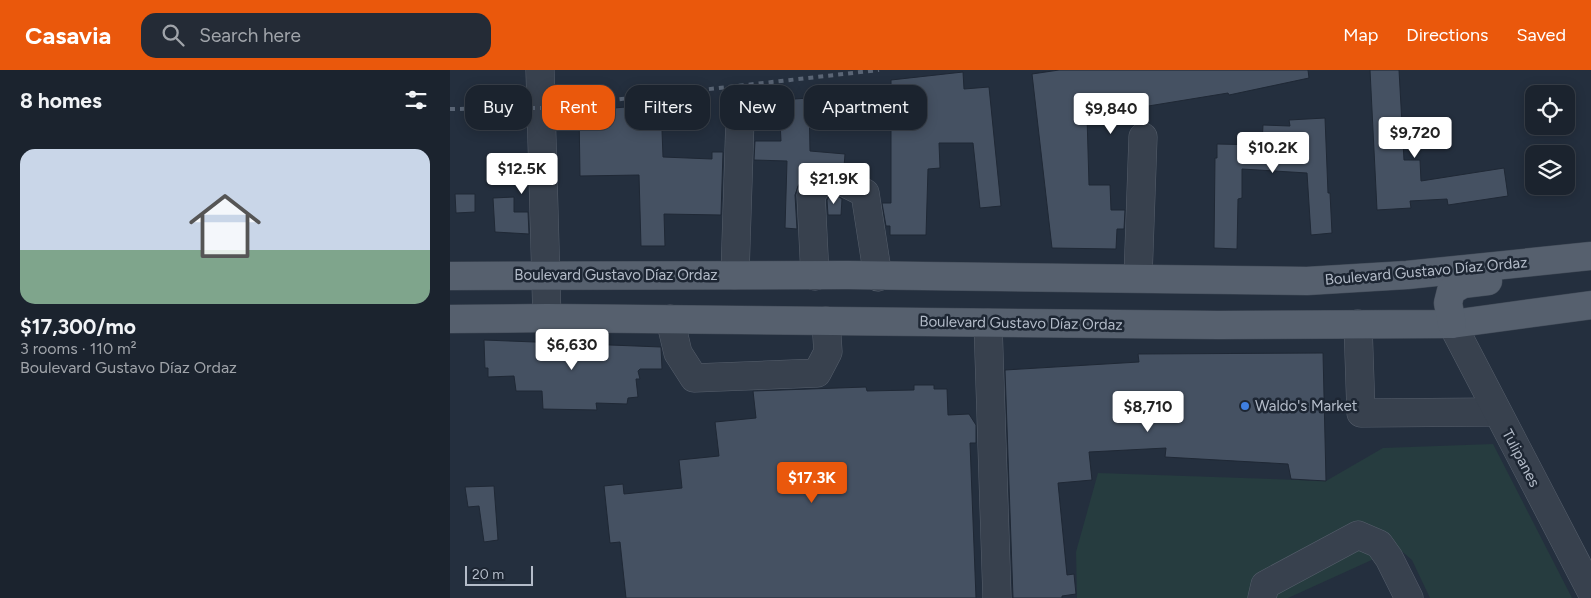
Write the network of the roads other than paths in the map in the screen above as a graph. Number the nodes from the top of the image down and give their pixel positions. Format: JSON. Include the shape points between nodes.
{"nodes":[{"id":1,"x":540,"y":70,"type":"edge"},
{"id":2,"x":740,"y":130,"type":"edge"},
{"id":3,"x":1143,"y":137,"type":"dead end"},
{"id":4,"x":1590,"y":256,"type":"edge"},
{"id":5,"x":545,"y":275,"type":"junction"},
{"id":6,"x":735,"y":275,"type":"junction"},
{"id":7,"x":450,"y":276,"type":"edge"},
{"id":8,"x":815,"y":276,"type":"junction"},
{"id":9,"x":878,"y":276,"type":"junction"},
{"id":10,"x":1138,"y":278,"type":"junction"},
{"id":11,"x":1591,"y":304,"type":"edge"},
{"id":12,"x":547,"y":318,"type":"junction"},
{"id":13,"x":450,"y":319,"type":"edge"},
{"id":14,"x":670,"y":319,"type":"junction"},
{"id":15,"x":826,"y":321,"type":"junction"},
{"id":16,"x":988,"y":323,"type":"junction"},
{"id":17,"x":1358,"y":324,"type":"junction"},
{"id":18,"x":1452,"y":324,"type":"junction"},
{"id":19,"x":1497,"y":412,"type":"junction"},
{"id":20,"x":1591,"y":591,"type":"edge"},
{"id":21,"x":997,"y":598,"type":"edge"},
{"id":22,"x":1262,"y":598,"type":"edge"},
{"id":23,"x":1409,"y":598,"type":"edge"}],
"edges":[{"from":1,"to":5,"type":"street"},
{"from":2,"to":6,"type":"street"},
{"from":3,"to":10,"type":"street"},
{"from":4,"to":10,"type":"main road","name":"Boulevard Gustavo Díaz Ordaz","via":[[1407,276],[1306,281]]},
{"from":4,"to":18,"type":"main road","via":[[1569,266],[1456,286],[1449,296]]},
{"from":5,"to":6,"type":"main road","name":"Boulevard Gustavo Díaz Ordaz"},
{"from":5,"to":7,"type":"main road","name":"Boulevard Gustavo Díaz Ordaz"},
{"from":5,"to":12,"type":"street"},
{"from":6,"to":8,"type":"main road","name":"Boulevard Gustavo Díaz Ordaz"},
{"from":8,"to":9,"type":"main road","name":"Boulevard Gustavo Díaz Ordaz"},
{"from":8,"to":9,"type":"street","via":[[811,195],[832,182],[865,192]]},
{"from":9,"to":10,"type":"main road","name":"Boulevard Gustavo Díaz Ordaz"},
{"from":11,"to":18,"type":"main road","name":"Boulevard Gustavo Díaz Ordaz"},
{"from":12,"to":13,"type":"main road","name":"Boulevard Gustavo Díaz Ordaz"},
{"from":12,"to":14,"type":"main road","name":"Boulevard Gustavo Díaz Ordaz"},
{"from":14,"to":15,"type":"main road","name":"Boulevard Gustavo Díaz Ordaz"},
{"from":14,"to":15,"type":"street","via":[[678,353],[694,378],[817,373],[828,352]]},
{"from":15,"to":16,"type":"main road","name":"Boulevard Gustavo Díaz Ordaz"},
{"from":16,"to":17,"type":"main road","name":"Boulevard Gustavo Díaz Ordaz"},
{"from":16,"to":21,"type":"street"},
{"from":17,"to":18,"type":"main road","name":"Boulevard Gustavo Díaz Ordaz"},
{"from":17,"to":19,"type":"street","via":[[1360,413]]},
{"from":18,"to":19,"type":"street","name":"Tulipanes"},
{"from":19,"to":20,"type":"street","name":"Tulipanes"},
{"from":22,"to":23,"type":"street","via":[[1265,585],[1358,535],[1379,544],[1390,558]]}]}
